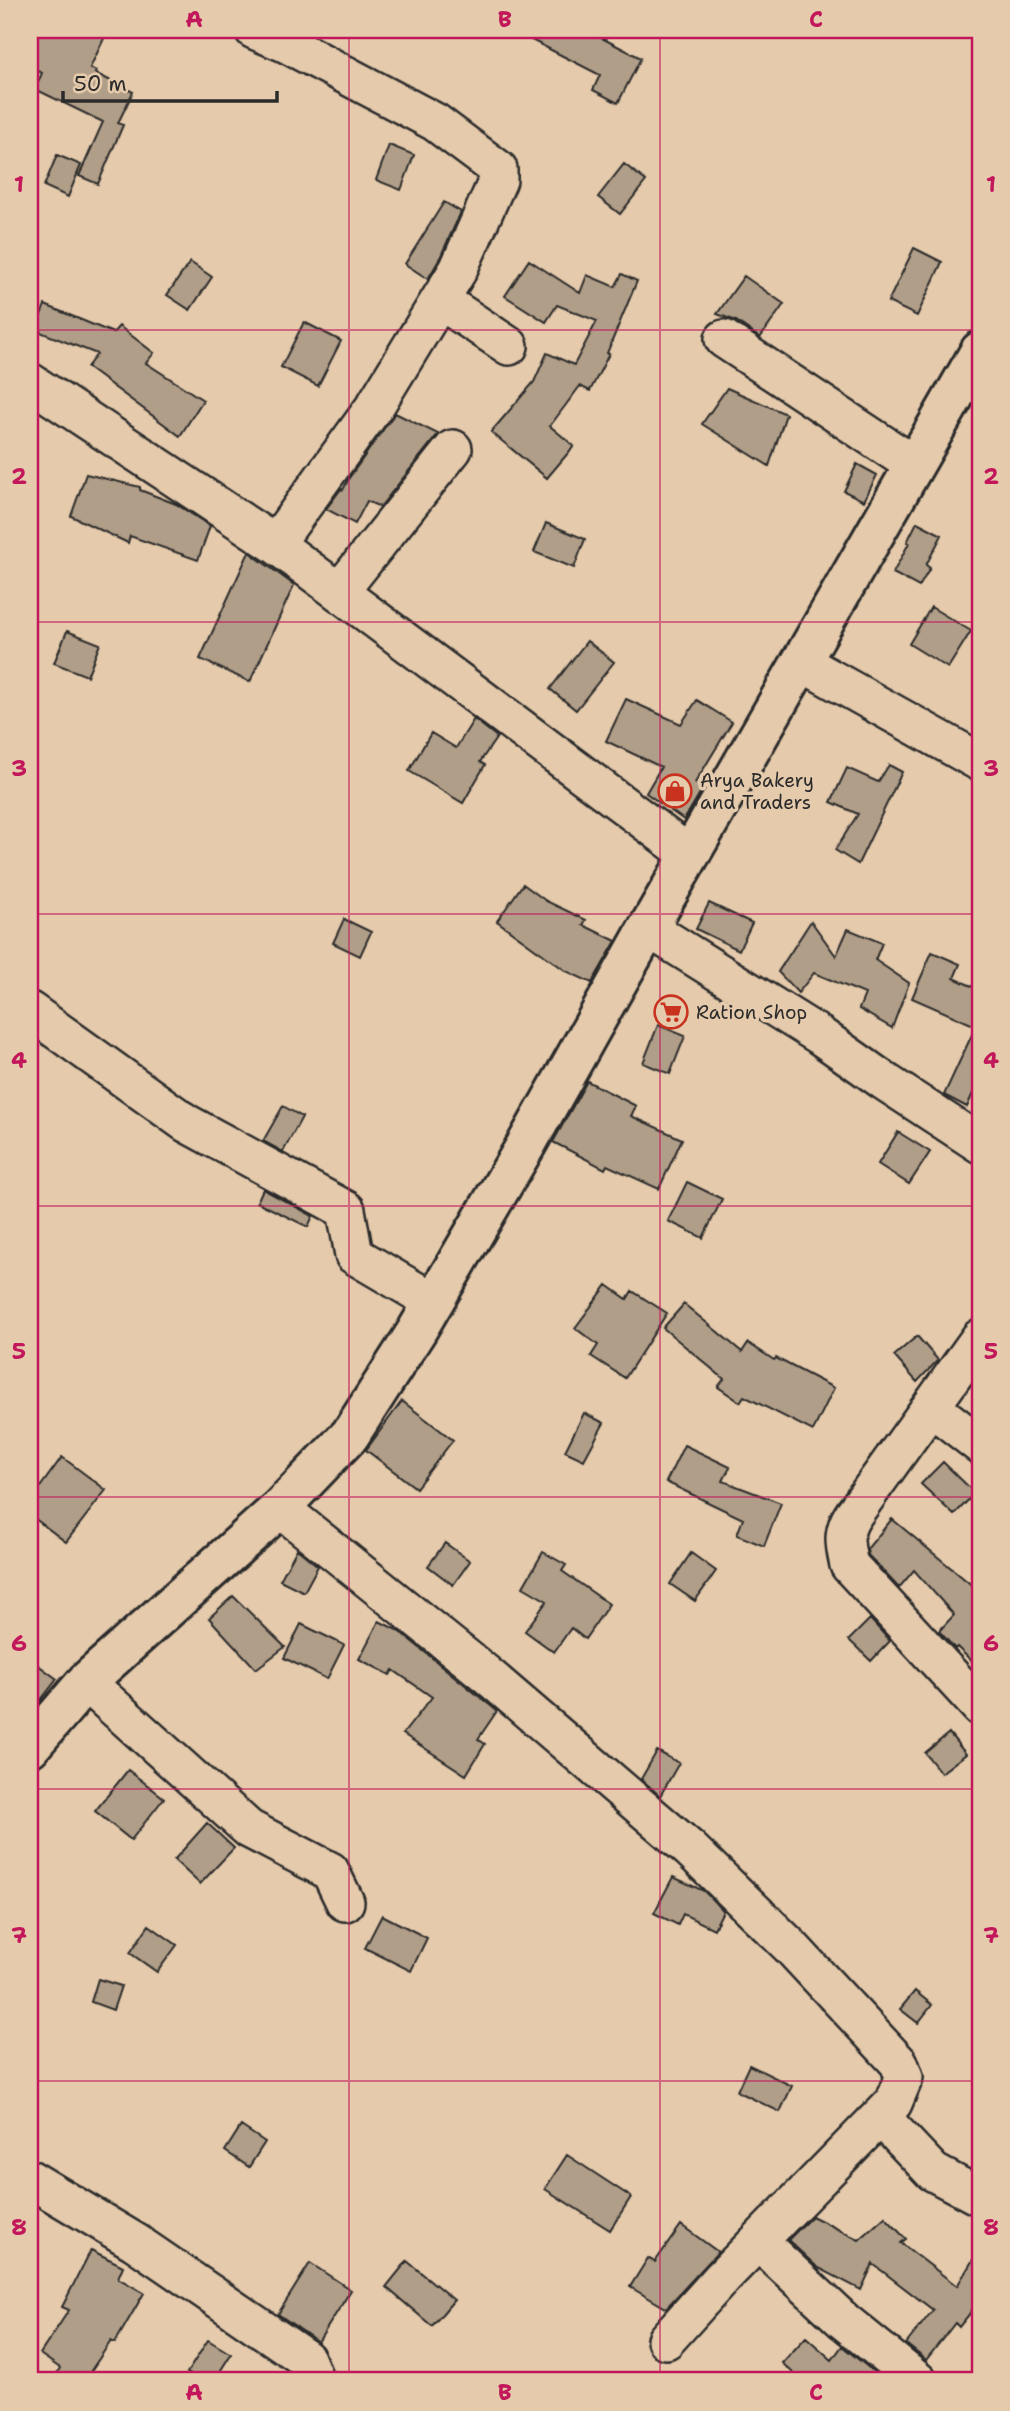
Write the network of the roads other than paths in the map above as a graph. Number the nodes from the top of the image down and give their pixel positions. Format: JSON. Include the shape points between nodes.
{"nodes":[{"id":1,"x":254,"y":30,"type":"edge"},
{"id":2,"x":440,"y":300,"type":"junction"},
{"id":3,"x":724,"y":339,"type":"dead end"},
{"id":4,"x":509,"y":346,"type":"dead end"},
{"id":5,"x":980,"y":351,"type":"edge"},
{"id":6,"x":30,"y":382,"type":"edge"},
{"id":7,"x":453,"y":449,"type":"dead end"},
{"id":8,"x":914,"y":466,"type":"junction"},
{"id":9,"x":275,"y":544,"type":"junction"},
{"id":10,"x":339,"y":592,"type":"junction"},
{"id":11,"x":801,"y":662,"type":"junction"},
{"id":12,"x":980,"y":762,"type":"edge"},
{"id":13,"x":690,"y":855,"type":"junction"},
{"id":14,"x":648,"y":928,"type":"junction"},
{"id":15,"x":30,"y":1011,"type":"edge"},
{"id":16,"x":980,"y":1144,"type":"edge"},
{"id":17,"x":434,"y":1302,"type":"junction"},
{"id":18,"x":980,"y":1338,"type":"edge"},
{"id":19,"x":931,"y":1406,"type":"junction"},
{"id":20,"x":980,"y":1445,"type":"edge"},
{"id":21,"x":280,"y":1508,"type":"junction"},
{"id":22,"x":86,"y":1682,"type":"junction"},
{"id":23,"x":980,"y":1707,"type":"edge"},
{"id":24,"x":30,"y":1747,"type":"edge"},
{"id":25,"x":345,"y":1902,"type":"dead end"},
{"id":26,"x":880,"y":2116,"type":"junction"},
{"id":27,"x":30,"y":2179,"type":"edge"},
{"id":28,"x":980,"y":2197,"type":"edge"},
{"id":29,"x":758,"y":2241,"type":"junction"},
{"id":30,"x":666,"y":2340,"type":"dead end"},
{"id":31,"x":315,"y":2381,"type":"edge"},
{"id":32,"x":918,"y":2381,"type":"edge"}],
"edges":[{"from":1,"to":2,"type":"street","via":[[435,122],[498,169],[491,200]]},
{"from":2,"to":4,"type":"street"},
{"from":2,"to":9,"type":"street","via":[[375,406]]},
{"from":3,"to":8,"type":"street"},
{"from":5,"to":8,"type":"main road"},
{"from":6,"to":9,"type":"street"},
{"from":7,"to":10,"type":"street"},
{"from":8,"to":11,"type":"main road"},
{"from":9,"to":10,"type":"street"},
{"from":10,"to":13,"type":"street"},
{"from":11,"to":12,"type":"street"},
{"from":11,"to":13,"type":"main road"},
{"from":13,"to":14,"type":"main road"},
{"from":14,"to":16,"type":"street","via":[[819,1035]]},
{"from":14,"to":17,"type":"main road"},
{"from":15,"to":17,"type":"street","via":[[186,1123],[346,1210],[354,1255]]},
{"from":17,"to":21,"type":"main road","via":[[350,1435]]},
{"from":18,"to":19,"type":"street"},
{"from":19,"to":20,"type":"street"},
{"from":19,"to":23,"type":"street","via":[[846,1525],[843,1538],[849,1565]]},
{"from":21,"to":22,"type":"main road"},
{"from":21,"to":26,"type":"street","via":[[639,1805],[790,1946],[899,2063],[904,2077],[893,2103]]},
{"from":22,"to":24,"type":"main road"},
{"from":22,"to":25,"type":"street","via":[[249,1829],[330,1871]]},
{"from":26,"to":28,"type":"street","via":[[933,2172]]},
{"from":26,"to":29,"type":"street"},
{"from":27,"to":31,"type":"street","via":[[135,2242],[306,2359]]},
{"from":29,"to":30,"type":"street"},
{"from":29,"to":32,"type":"street","via":[[844,2321]]}]}
